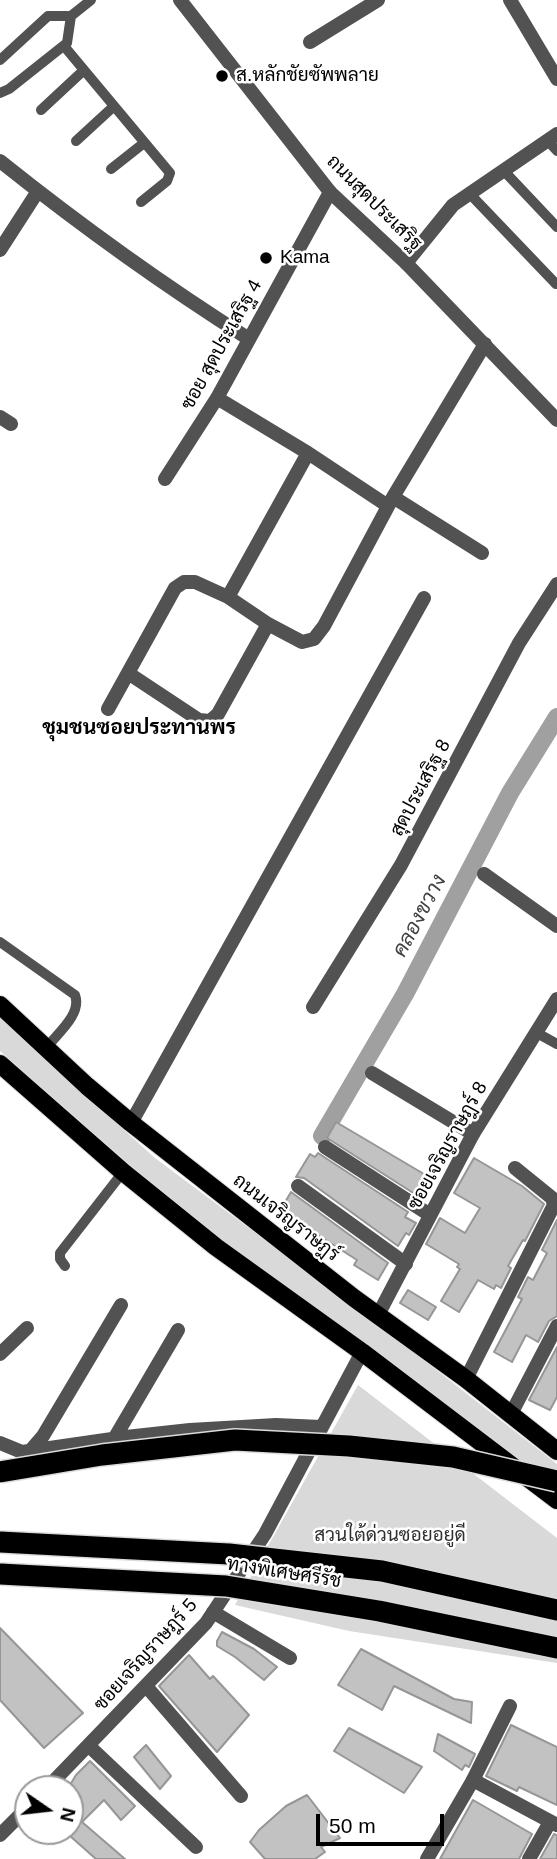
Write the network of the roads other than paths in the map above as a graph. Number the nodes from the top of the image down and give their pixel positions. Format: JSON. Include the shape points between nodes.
{"nodes":[{"id":1,"x":91,"y":0,"type":"edge"},
{"id":2,"x":180,"y":0,"type":"edge"},
{"id":3,"x":378,"y":0,"type":"edge"},
{"id":4,"x":510,"y":0,"type":"edge"},
{"id":5,"x":71,"y":16,"type":"junction"},
{"id":6,"x":310,"y":42,"type":"dead end"},
{"id":7,"x":64,"y":46,"type":"junction"},
{"id":8,"x":0,"y":60,"type":"edge"},
{"id":9,"x":84,"y":71,"type":"junction"},
{"id":10,"x":557,"y":79,"type":"edge"},
{"id":11,"x":0,"y":93,"type":"edge"},
{"id":12,"x":113,"y":107,"type":"junction"},
{"id":13,"x":41,"y":110,"type":"dead end"},
{"id":14,"x":76,"y":141,"type":"dead end"},
{"id":15,"x":554,"y":142,"type":"edge"},
{"id":16,"x":144,"y":143,"type":"junction"},
{"id":17,"x":0,"y":161,"type":"edge"},
{"id":18,"x":111,"y":169,"type":"dead end"},
{"id":19,"x":505,"y":171,"type":"junction"},
{"id":20,"x":38,"y":191,"type":"junction"},
{"id":21,"x":330,"y":192,"type":"junction"},
{"id":22,"x":469,"y":193,"type":"junction"},
{"id":23,"x":141,"y":202,"type":"dead end"},
{"id":24,"x":557,"y":227,"type":"edge"},
{"id":25,"x":0,"y":250,"type":"edge"},
{"id":26,"x":407,"y":263,"type":"junction"},
{"id":27,"x":556,"y":284,"type":"edge"},
{"id":28,"x":249,"y":339,"type":"junction"},
{"id":29,"x":485,"y":344,"type":"junction"},
{"id":30,"x":217,"y":398,"type":"junction"},
{"id":31,"x":557,"y":420,"type":"edge"},
{"id":32,"x":308,"y":453,"type":"junction"},
{"id":33,"x":165,"y":480,"type":"dead end"},
{"id":34,"x":390,"y":501,"type":"junction"},
{"id":35,"x":482,"y":554,"type":"dead end"},
{"id":36,"x":557,"y":584,"type":"edge"},
{"id":37,"x":228,"y":597,"type":"junction"},
{"id":38,"x":424,"y":598,"type":"dead end"},
{"id":39,"x":268,"y":625,"type":"junction"},
{"id":40,"x":128,"y":673,"type":"junction"},
{"id":41,"x":108,"y":709,"type":"dead end"},
{"id":42,"x":484,"y":874,"type":"dead end"},
{"id":43,"x":557,"y":926,"type":"edge"},
{"id":44,"x":0,"y":942,"type":"edge"},
{"id":45,"x":557,"y":999,"type":"edge"},
{"id":46,"x":0,"y":1004,"type":"edge"},
{"id":47,"x":313,"y":1007,"type":"dead end"},
{"id":48,"x":537,"y":1033,"type":"junction"},
{"id":49,"x":557,"y":1045,"type":"edge"},
{"id":50,"x":47,"y":1047,"type":"junction"},
{"id":51,"x":0,"y":1064,"type":"edge"},
{"id":52,"x":372,"y":1073,"type":"dead end"},
{"id":53,"x":131,"y":1123,"type":"junction"},
{"id":54,"x":474,"y":1135,"type":"junction"},
{"id":55,"x":325,"y":1147,"type":"dead end"},
{"id":56,"x":515,"y":1168,"type":"dead end"},
{"id":57,"x":124,"y":1172,"type":"junction"},
{"id":58,"x":298,"y":1186,"type":"dead end"},
{"id":59,"x":430,"y":1215,"type":"junction"},
{"id":60,"x":406,"y":1264,"type":"junction"},
{"id":61,"x":65,"y":1266,"type":"dead end"},
{"id":62,"x":121,"y":1305,"type":"dead end"},
{"id":63,"x":378,"y":1315,"type":"junction"},
{"id":64,"x":557,"y":1326,"type":"edge"},
{"id":65,"x":27,"y":1328,"type":"dead end"},
{"id":66,"x":178,"y":1330,"type":"dead end"},
{"id":67,"x":362,"y":1352,"type":"junction"},
{"id":68,"x":0,"y":1354,"type":"edge"},
{"id":69,"x":466,"y":1379,"type":"junction"},
{"id":70,"x":511,"y":1415,"type":"junction"},
{"id":71,"x":321,"y":1427,"type":"junction"},
{"id":72,"x":114,"y":1439,"type":"junction"},
{"id":73,"x":0,"y":1443,"type":"edge"},
{"id":74,"x":30,"y":1451,"type":"junction"},
{"id":75,"x":557,"y":1451,"type":"edge"},
{"id":76,"x":0,"y":1472,"type":"edge"},
{"id":77,"x":557,"y":1481,"type":"edge"},
{"id":78,"x":557,"y":1500,"type":"edge"},
{"id":79,"x":0,"y":1542,"type":"edge"},
{"id":80,"x":0,"y":1574,"type":"edge"},
{"id":81,"x":557,"y":1610,"type":"edge"},
{"id":82,"x":214,"y":1612,"type":"junction"},
{"id":83,"x":557,"y":1648,"type":"edge"},
{"id":84,"x":290,"y":1658,"type":"dead end"},
{"id":85,"x":146,"y":1686,"type":"junction"},
{"id":86,"x":510,"y":1706,"type":"dead end"},
{"id":87,"x":89,"y":1746,"type":"junction"},
{"id":88,"x":60,"y":1775,"type":"edge"},
{"id":89,"x":473,"y":1780,"type":"junction"},
{"id":90,"x":242,"y":1796,"type":"dead end"},
{"id":91,"x":14,"y":1821,"type":"edge"},
{"id":92,"x":553,"y":1824,"type":"edge"},
{"id":93,"x":0,"y":1835,"type":"edge"},
{"id":94,"x":195,"y":1847,"type":"dead end"},
{"id":95,"x":427,"y":1859,"type":"edge"},
{"id":96,"x":529,"y":1859,"type":"edge"}],
"edges":[{"from":1,"to":5,"type":"lane"},
{"from":2,"to":21,"type":"street","name":"ถนนสุดประเสริฐ"},
{"from":3,"to":6,"type":"street"},
{"from":4,"to":10,"type":"street"},
{"from":5,"to":7,"type":"lane"},
{"from":5,"to":8,"type":"lane","via":[[48,16]]},
{"from":7,"to":9,"type":"lane"},
{"from":7,"to":11,"type":"lane"},
{"from":9,"to":12,"type":"lane"},
{"from":9,"to":13,"type":"lane"},
{"from":12,"to":14,"type":"lane"},
{"from":12,"to":16,"type":"lane"},
{"from":15,"to":19,"type":"street"},
{"from":16,"to":18,"type":"lane"},
{"from":16,"to":23,"type":"lane","via":[[170,173],[167,181]]},
{"from":17,"to":20,"type":"street"},
{"from":19,"to":22,"type":"street"},
{"from":19,"to":24,"type":"lane"},
{"from":20,"to":25,"type":"street"},
{"from":20,"to":28,"type":"street","via":[[87,230]]},
{"from":21,"to":26,"type":"street","name":"ถนนสุดประเสริฐ"},
{"from":21,"to":28,"type":"street","name":"ซอย สุดประเสริฐ 4"},
{"from":22,"to":26,"type":"street","via":[[453,205]]},
{"from":22,"to":27,"type":"lane"},
{"from":26,"to":29,"type":"street","name":"ถนนสุดประเสริฐ"},
{"from":28,"to":30,"type":"street","name":"ซอย สุดประเสริฐ 4"},
{"from":29,"to":31,"type":"street","name":"ถนนสุดประเสริฐ"},
{"from":29,"to":34,"type":"street"},
{"from":30,"to":32,"type":"street"},
{"from":30,"to":33,"type":"street","name":"ซอย สุดประเสริฐ 4"},
{"from":32,"to":34,"type":"street"},
{"from":32,"to":37,"type":"street"},
{"from":34,"to":35,"type":"street"},
{"from":34,"to":39,"type":"street","via":[[314,639],[302,642]]},
{"from":36,"to":47,"type":"street","name":"สุดประเสริฐ 8","via":[[519,643],[401,865]]},
{"from":37,"to":39,"type":"street"},
{"from":37,"to":40,"type":"street","via":[[195,582],[175,588]]},
{"from":38,"to":53,"type":"street"},
{"from":39,"to":40,"type":"street","via":[[210,721],[199,720]]},
{"from":40,"to":41,"type":"street"},
{"from":42,"to":43,"type":"street"},
{"from":44,"to":50,"type":"lane","via":[[75,995],[75,1011]]},
{"from":45,"to":48,"type":"street","name":"ซอยเจริญราษฎร์ 8"},
{"from":46,"to":50,"type":"main road","name":"ถนนเจริญราษฎร์"},
{"from":48,"to":49,"type":"lane"},
{"from":48,"to":54,"type":"street","name":"ซอยเจริญราษฎร์ 8"},
{"from":50,"to":53,"type":"main road","name":"ถนนเจริญราษฎร์"},
{"from":51,"to":57,"type":"main road"},
{"from":52,"to":54,"type":"street"},
{"from":53,"to":63,"type":"main road","name":"ถนนเจริญราษฎร์"},
{"from":54,"to":59,"type":"street","name":"ซอยเจริญราษฎร์ 8"},
{"from":55,"to":59,"type":"street"},
{"from":56,"to":69,"type":"street","via":[[552,1198],[554,1205]]},
{"from":57,"to":61,"type":"lane","via":[[60,1253]]},
{"from":57,"to":67,"type":"main road","via":[[216,1247]]},
{"from":58,"to":60,"type":"street"},
{"from":59,"to":60,"type":"street","name":"ซอยเจริญราษฎร์ 8"},
{"from":60,"to":63,"type":"street","name":"ซอยเจริญราษฎร์ 8"},
{"from":62,"to":74,"type":"street"},
{"from":63,"to":69,"type":"main road","name":"ถนนเจริญราษฎร์"},
{"from":64,"to":70,"type":"street"},
{"from":65,"to":68,"type":"street"},
{"from":66,"to":72,"type":"street"},
{"from":67,"to":71,"type":"street","name":"ซอยเจริญราษฎร์ 5"},
{"from":67,"to":78,"type":"main road"},
{"from":69,"to":70,"type":"main road","name":"ถนนเจริญราษฎร์"},
{"from":70,"to":75,"type":"main road","name":"ถนนเจริญราษฎร์"},
{"from":71,"to":72,"type":"street","via":[[264,1426]]},
{"from":71,"to":82,"type":"street","name":"ซอยเจริญราษฎร์ 5","via":[[265,1534]]},
{"from":72,"to":74,"type":"street"},
{"from":73,"to":74,"type":"street","via":[[15,1451]]},
{"from":76,"to":77,"type":"highway","bridge":true,"via":[[235,1440],[453,1457]]},
{"from":79,"to":81,"type":"highway","name":"ทางพิเศษศรีรัช","bridge":true,"via":[[229,1554],[370,1570]]},
{"from":80,"to":83,"type":"highway","name":"ทางพิเศษศรีรัช","bridge":true,"via":[[226,1586],[379,1611]]},
{"from":82,"to":84,"type":"street"},
{"from":82,"to":85,"type":"street","name":"ซอยเจริญราษฎร์ 5"},
{"from":85,"to":87,"type":"street","name":"ซอยเจริญราษฎร์ 5"},
{"from":85,"to":90,"type":"street"},
{"from":86,"to":89,"type":"street"},
{"from":87,"to":88,"type":"street","name":"ซอยเจริญราษฎร์ 5"},
{"from":87,"to":94,"type":"street"},
{"from":89,"to":92,"type":"street"},
{"from":89,"to":95,"type":"street"},
{"from":91,"to":93,"type":"street"},
{"from":92,"to":96,"type":"street"}]}
